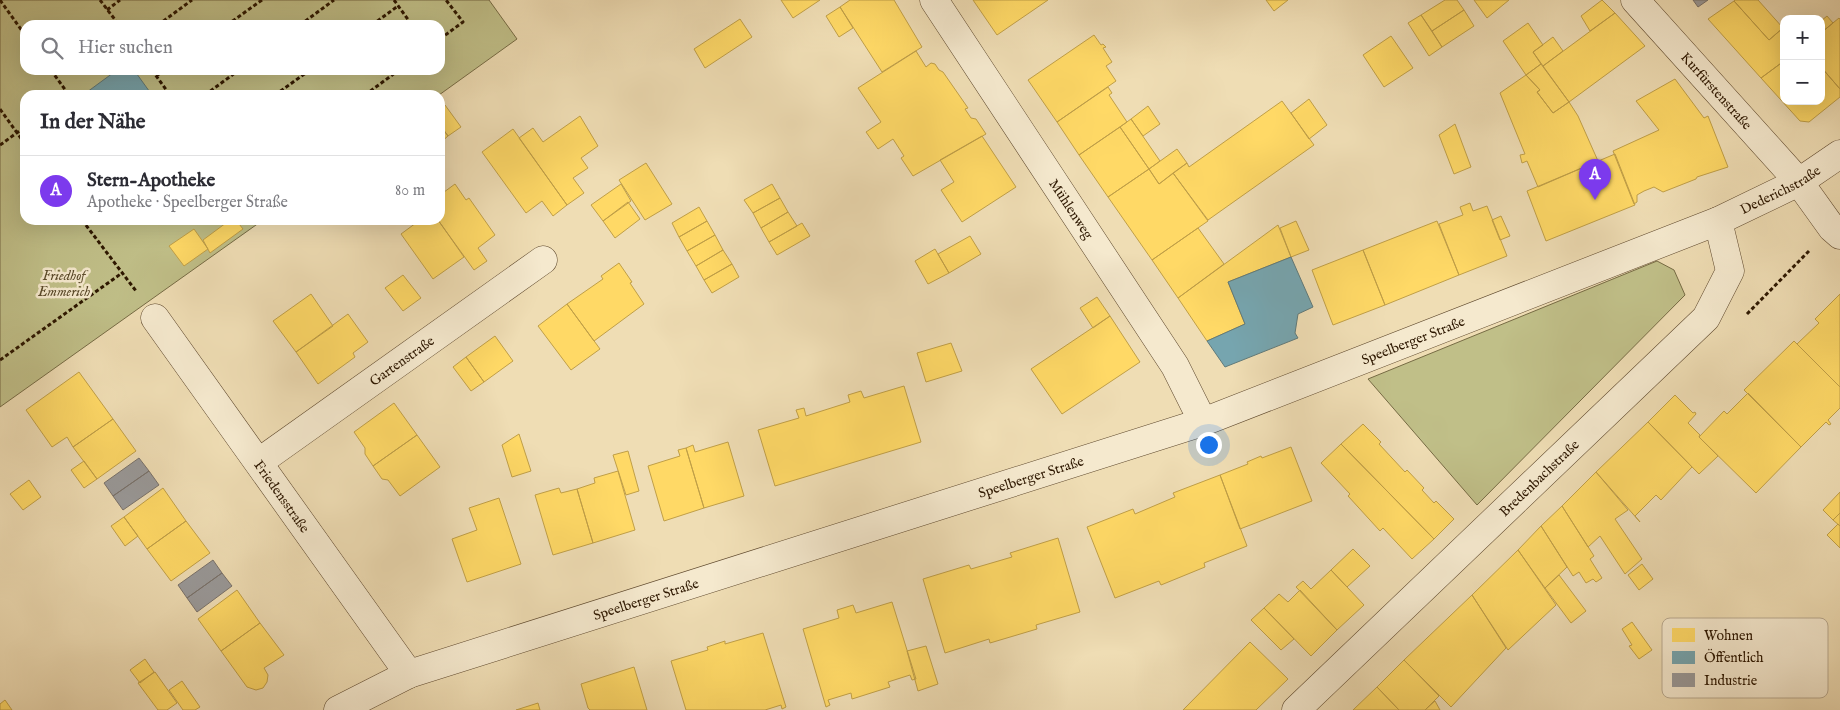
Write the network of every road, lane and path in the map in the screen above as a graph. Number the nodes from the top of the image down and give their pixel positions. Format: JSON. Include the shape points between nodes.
{"nodes":[{"id":1,"x":0,"y":0,"type":"edge"},
{"id":2,"x":100,"y":0,"type":"edge"},
{"id":3,"x":120,"y":0,"type":"edge"},
{"id":4,"x":192,"y":0,"type":"edge"},
{"id":5,"x":262,"y":0,"type":"edge"},
{"id":6,"x":334,"y":0,"type":"edge"},
{"id":7,"x":394,"y":0,"type":"edge"},
{"id":8,"x":446,"y":0,"type":"edge"},
{"id":9,"x":934,"y":0,"type":"edge"},
{"id":10,"x":1635,"y":0,"type":"edge"},
{"id":11,"x":398,"y":6,"type":"junction"},
{"id":12,"x":107,"y":10,"type":"junction"},
{"id":13,"x":114,"y":20,"type":"edge"},
{"id":14,"x":165,"y":20,"type":"edge"},
{"id":15,"x":234,"y":20,"type":"edge"},
{"id":16,"x":307,"y":20,"type":"edge"},
{"id":17,"x":379,"y":20,"type":"edge"},
{"id":18,"x":408,"y":20,"type":"edge"},
{"id":19,"x":20,"y":28,"type":"edge"},
{"id":20,"x":445,"y":35,"type":"edge"},
{"id":21,"x":55,"y":75,"type":"edge"},
{"id":22,"x":232,"y":75,"type":"edge"},
{"id":23,"x":303,"y":75,"type":"edge"},
{"id":24,"x":392,"y":75,"type":"edge"},
{"id":25,"x":156,"y":76,"type":"edge"},
{"id":26,"x":65,"y":90,"type":"edge"},
{"id":27,"x":166,"y":90,"type":"edge"},
{"id":28,"x":212,"y":90,"type":"edge"},
{"id":29,"x":282,"y":90,"type":"edge"},
{"id":30,"x":372,"y":90,"type":"edge"},
{"id":31,"x":0,"y":110,"type":"edge"},
{"id":32,"x":20,"y":130,"type":"edge"},
{"id":33,"x":16,"y":133,"type":"junction"},
{"id":34,"x":20,"y":138,"type":"edge"},
{"id":35,"x":0,"y":145,"type":"edge"},
{"id":36,"x":1840,"y":154,"type":"edge"},
{"id":37,"x":1799,"y":182,"type":"junction"},
{"id":38,"x":1718,"y":221,"type":"junction"},
{"id":39,"x":86,"y":225,"type":"edge"},
{"id":40,"x":1836,"y":231,"type":"edge"},
{"id":41,"x":544,"y":260,"type":"dead end"},
{"id":42,"x":122,"y":273,"type":"junction"},
{"id":43,"x":155,"y":318,"type":"joint"},
{"id":44,"x":1706,"y":318,"type":"junction"},
{"id":45,"x":0,"y":360,"type":"edge"},
{"id":46,"x":1203,"y":422,"type":"junction"},
{"id":47,"x":259,"y":462,"type":"junction"},
{"id":48,"x":409,"y":674,"type":"junction"},
{"id":49,"x":338,"y":710,"type":"edge"},
{"id":50,"x":1296,"y":710,"type":"edge"}],
"edges":[{"from":1,"to":19,"type":"path"},
{"from":2,"to":12,"type":"path"},
{"from":3,"to":12,"type":"path"},
{"from":4,"to":14,"type":"path"},
{"from":5,"to":15,"type":"path"},
{"from":6,"to":16,"type":"path"},
{"from":7,"to":11,"type":"path"},
{"from":8,"to":20,"type":"path","via":[[463,22]]},
{"from":9,"to":46,"type":"street","name":"Mühlenweg","via":[[1175,366]]},
{"from":10,"to":37,"type":"street","name":"Kurfürstenstraße"},
{"from":11,"to":17,"type":"path"},
{"from":11,"to":18,"type":"path"},
{"from":12,"to":13,"type":"path"},
{"from":21,"to":26,"type":"path"},
{"from":22,"to":28,"type":"path"},
{"from":23,"to":29,"type":"path"},
{"from":24,"to":30,"type":"path"},
{"from":25,"to":27,"type":"path"},
{"from":31,"to":33,"type":"path"},
{"from":32,"to":33,"type":"path"},
{"from":33,"to":34,"type":"path"},
{"from":33,"to":35,"type":"path"},
{"from":36,"to":37,"type":"street","name":"Dederichstraße"},
{"from":37,"to":38,"type":"street","name":"Dederichstraße"},
{"from":37,"to":40,"type":"street","name":"Kurfürstenstraße"},
{"from":38,"to":44,"type":"street","name":"Bredenbachstraße","via":[[1730,271]]},
{"from":38,"to":46,"type":"street","name":"Speelberger Straße"},
{"from":39,"to":42,"type":"path"},
{"from":40,"to":44,"type":"path","via":[[1740,321]]},
{"from":41,"to":47,"type":"street","name":"Gartenstraße"},
{"from":42,"to":43,"type":"path"},
{"from":42,"to":45,"type":"path"},
{"from":43,"to":47,"type":"street","name":"Friedensstraße"},
{"from":44,"to":50,"type":"street","name":"Bredenbachstraße"},
{"from":46,"to":48,"type":"street","name":"Speelberger Straße"},
{"from":47,"to":48,"type":"street","name":"Friedensstraße"},
{"from":48,"to":49,"type":"street","name":"Speelberger Straße"}]}
